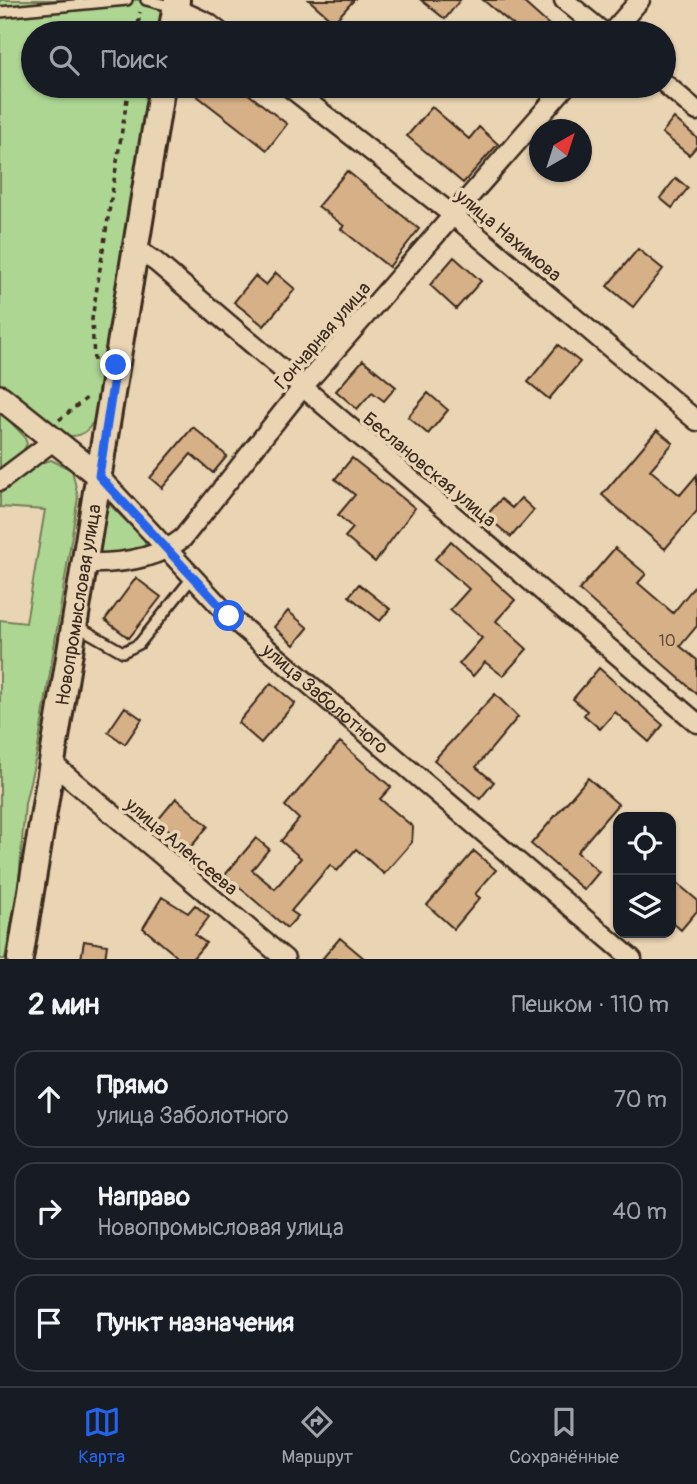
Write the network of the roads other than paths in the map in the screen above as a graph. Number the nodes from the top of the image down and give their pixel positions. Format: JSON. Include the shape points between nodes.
{"nodes":[{"id":1,"x":127,"y":0,"type":"edge"},
{"id":2,"x":144,"y":0,"type":"edge"},
{"id":3,"x":564,"y":0,"type":"edge"},
{"id":4,"x":640,"y":0,"type":"edge"},
{"id":5,"x":176,"y":4,"type":"edge"},
{"id":6,"x":0,"y":12,"type":"edge"},
{"id":7,"x":205,"y":21,"type":"edge"},
{"id":8,"x":589,"y":21,"type":"edge"},
{"id":9,"x":622,"y":21,"type":"edge"},
{"id":10,"x":676,"y":93,"type":"edge"},
{"id":11,"x":160,"y":98,"type":"edge"},
{"id":12,"x":303,"y":98,"type":"edge"},
{"id":13,"x":556,"y":98,"type":"edge"},
{"id":14,"x":697,"y":111,"type":"edge"},
{"id":15,"x":454,"y":216,"type":"junction"},
{"id":16,"x":135,"y":248,"type":"junction"},
{"id":17,"x":302,"y":388,"type":"junction"},
{"id":18,"x":0,"y":397,"type":"edge"},
{"id":19,"x":697,"y":421,"type":"edge"},
{"id":20,"x":52,"y":433,"type":"junction"},
{"id":21,"x":99,"y":476,"type":"junction"},
{"id":22,"x":0,"y":481,"type":"edge"},
{"id":23,"x":168,"y":550,"type":"junction"},
{"id":24,"x":85,"y":563,"type":"junction"},
{"id":25,"x":192,"y":578,"type":"junction"},
{"id":26,"x":74,"y":624,"type":"junction"},
{"id":27,"x":697,"y":723,"type":"edge"},
{"id":28,"x":53,"y":764,"type":"junction"},
{"id":29,"x":20,"y":959,"type":"edge"},
{"id":30,"x":285,"y":959,"type":"edge"},
{"id":31,"x":632,"y":959,"type":"edge"}],
"edges":[{"from":1,"to":6,"type":"lane"},
{"from":2,"to":5,"type":"lane"},
{"from":3,"to":8,"type":"street"},
{"from":4,"to":9,"type":"street"},
{"from":5,"to":7,"type":"street"},
{"from":10,"to":14,"type":"street"},
{"from":11,"to":16,"type":"main road","name":"Новопромысловая улица"},
{"from":12,"to":15,"type":"street","name":"улица Нахимова"},
{"from":13,"to":15,"type":"street","name":"Гончарная улица"},
{"from":15,"to":17,"type":"street","name":"Гончарная улица"},
{"from":15,"to":19,"type":"street","name":"улица Нахимова"},
{"from":16,"to":17,"type":"street","name":"Беслановская улица"},
{"from":16,"to":21,"type":"main road","name":"Новопромысловая улица"},
{"from":17,"to":23,"type":"street","name":"Гончарная улица","via":[[183,538]]},
{"from":17,"to":27,"type":"street","name":"Беслановская улица"},
{"from":18,"to":20,"type":"street","name":"улица Заболотного"},
{"from":20,"to":21,"type":"street","name":"улица Заболотного"},
{"from":20,"to":22,"type":"street"},
{"from":21,"to":23,"type":"street","name":"улица Заболотного"},
{"from":21,"to":24,"type":"main road","name":"Новопромысловая улица"},
{"from":23,"to":24,"type":"street","name":"Гончарная улица","via":[[133,560]]},
{"from":23,"to":25,"type":"street","name":"улица Заболотного"},
{"from":24,"to":26,"type":"main road","name":"Новопромысловая улица"},
{"from":25,"to":26,"type":"lane","via":[[139,644],[123,652]]},
{"from":25,"to":31,"type":"street","name":"улица Заболотного","via":[[229,616]]},
{"from":26,"to":28,"type":"main road","name":"Новопромысловая улица"},
{"from":28,"to":29,"type":"main road","name":"Новопромысловая улица"},
{"from":28,"to":30,"type":"street","name":"улица Алексеева"}]}
